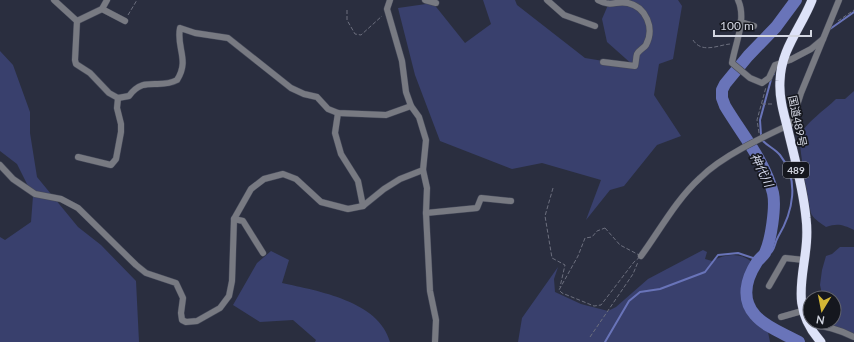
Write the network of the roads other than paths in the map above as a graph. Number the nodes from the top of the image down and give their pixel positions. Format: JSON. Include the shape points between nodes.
{"nodes":[{"id":1,"x":107,"y":0,"type":"edge"},
{"id":2,"x":390,"y":0,"type":"edge"},
{"id":3,"x":424,"y":0,"type":"edge"},
{"id":4,"x":547,"y":0,"type":"edge"},
{"id":5,"x":598,"y":0,"type":"edge"},
{"id":6,"x":738,"y":0,"type":"edge"},
{"id":7,"x":812,"y":0,"type":"edge"},
{"id":8,"x":839,"y":0,"type":"edge"},
{"id":9,"x":57,"y":1,"type":"edge"},
{"id":10,"x":436,"y":3,"type":"dead end"},
{"id":11,"x":102,"y":9,"type":"junction"},
{"id":12,"x":125,"y":21,"type":"road end"},
{"id":13,"x":77,"y":22,"type":"junction"},
{"id":14,"x":740,"y":22,"type":"junction"},
{"id":15,"x":595,"y":26,"type":"dead end"},
{"id":16,"x":754,"y":26,"type":"dead end"},
{"id":17,"x":823,"y":39,"type":"junction"},
{"id":18,"x":603,"y":62,"type":"dead end"},
{"id":19,"x":782,"y":62,"type":"junction"},
{"id":20,"x":118,"y":98,"type":"junction"},
{"id":21,"x":411,"y":106,"type":"junction"},
{"id":22,"x":338,"y":113,"type":"junction"},
{"id":23,"x":787,"y":126,"type":"junction"},
{"id":24,"x":78,"y":157,"type":"dead end"},
{"id":25,"x":0,"y":165,"type":"edge"},
{"id":26,"x":423,"y":170,"type":"junction"},
{"id":27,"x":511,"y":201,"type":"dead end"},
{"id":28,"x":363,"y":206,"type":"junction"},
{"id":29,"x":426,"y":213,"type":"junction"},
{"id":30,"x":234,"y":219,"type":"junction"},
{"id":31,"x":263,"y":253,"type":"dead end"},
{"id":32,"x":641,"y":256,"type":"road end"},
{"id":33,"x":804,"y":260,"type":"junction"},
{"id":34,"x":769,"y":286,"type":"dead end"},
{"id":35,"x":802,"y":311,"type":"joint"},
{"id":36,"x":781,"y":318,"type":"dead end"},
{"id":37,"x":811,"y":330,"type":"edge"},
{"id":38,"x":836,"y":330,"type":"edge"},
{"id":39,"x":854,"y":337,"type":"edge"},
{"id":40,"x":435,"y":342,"type":"edge"},
{"id":41,"x":821,"y":342,"type":"edge"}],
"edges":[{"from":1,"to":11,"type":"street"},
{"from":2,"to":21,"type":"street","via":[[387,9],[402,61],[406,92]]},
{"from":3,"to":10,"type":"street"},
{"from":4,"to":15,"type":"street","via":[[564,15]]},
{"from":5,"to":18,"type":"street","via":[[608,5],[626,3],[636,6],[644,12],[649,25],[646,44],[637,54],[635,66]]},
{"from":6,"to":14,"type":"street","via":[[741,7]]},
{"from":7,"to":19,"type":"highway","name":"国道489号","number":"489","via":[[788,44]]},
{"from":8,"to":17,"type":"street"},
{"from":9,"to":13,"type":"street"},
{"from":11,"to":12,"type":"street"},
{"from":11,"to":13,"type":"street"},
{"from":13,"to":20,"type":"street","via":[[76,64]]},
{"from":14,"to":16,"type":"street"},
{"from":14,"to":19,"type":"street","via":[[732,63],[762,83],[769,78],[775,65]]},
{"from":17,"to":19,"type":"street","via":[[811,49]]},
{"from":17,"to":23,"type":"street","via":[[791,124]]},
{"from":19,"to":23,"type":"highway","name":"国道489号","number":"489","via":[[780,94]]},
{"from":20,"to":22,"type":"street","via":[[129,96],[134,89],[146,83],[168,83],[177,80],[184,64],[180,28],[228,38],[291,88],[317,97],[328,109]]},
{"from":20,"to":24,"type":"street","via":[[117,114],[121,132],[116,159],[111,165]]},
{"from":21,"to":22,"type":"street","via":[[386,115]]},
{"from":21,"to":26,"type":"street","via":[[419,117],[426,140]]},
{"from":22,"to":28,"type":"street","via":[[335,133],[341,154],[358,181]]},
{"from":23,"to":32,"type":"street","via":[[746,147],[711,169],[695,183],[684,194]]},
{"from":23,"to":33,"type":"highway","name":"国道489号","number":"489","via":[[806,216]]},
{"from":25,"to":30,"type":"street","via":[[13,179],[35,194],[61,199],[78,208],[146,273],[176,283],[183,298],[182,320],[186,322],[197,321],[220,308],[229,296],[232,281]]},
{"from":26,"to":28,"type":"street","via":[[400,179]]},
{"from":26,"to":29,"type":"street","via":[[427,188]]},
{"from":27,"to":29,"type":"street","via":[[481,198],[477,208]]},
{"from":28,"to":30,"type":"street","via":[[348,209],[321,202],[296,179],[283,174],[264,179],[251,189]]},
{"from":29,"to":40,"type":"street","via":[[430,291],[436,320]]},
{"from":30,"to":31,"type":"street","via":[[243,221]]},
{"from":33,"to":34,"type":"street","via":[[785,258]]},
{"from":33,"to":35,"type":"highway","name":"国道489号","number":"489"},
{"from":35,"to":36,"type":"street"},
{"from":37,"to":41,"type":"highway","name":"国道489号","number":"489"},
{"from":38,"to":39,"type":"street"}]}
